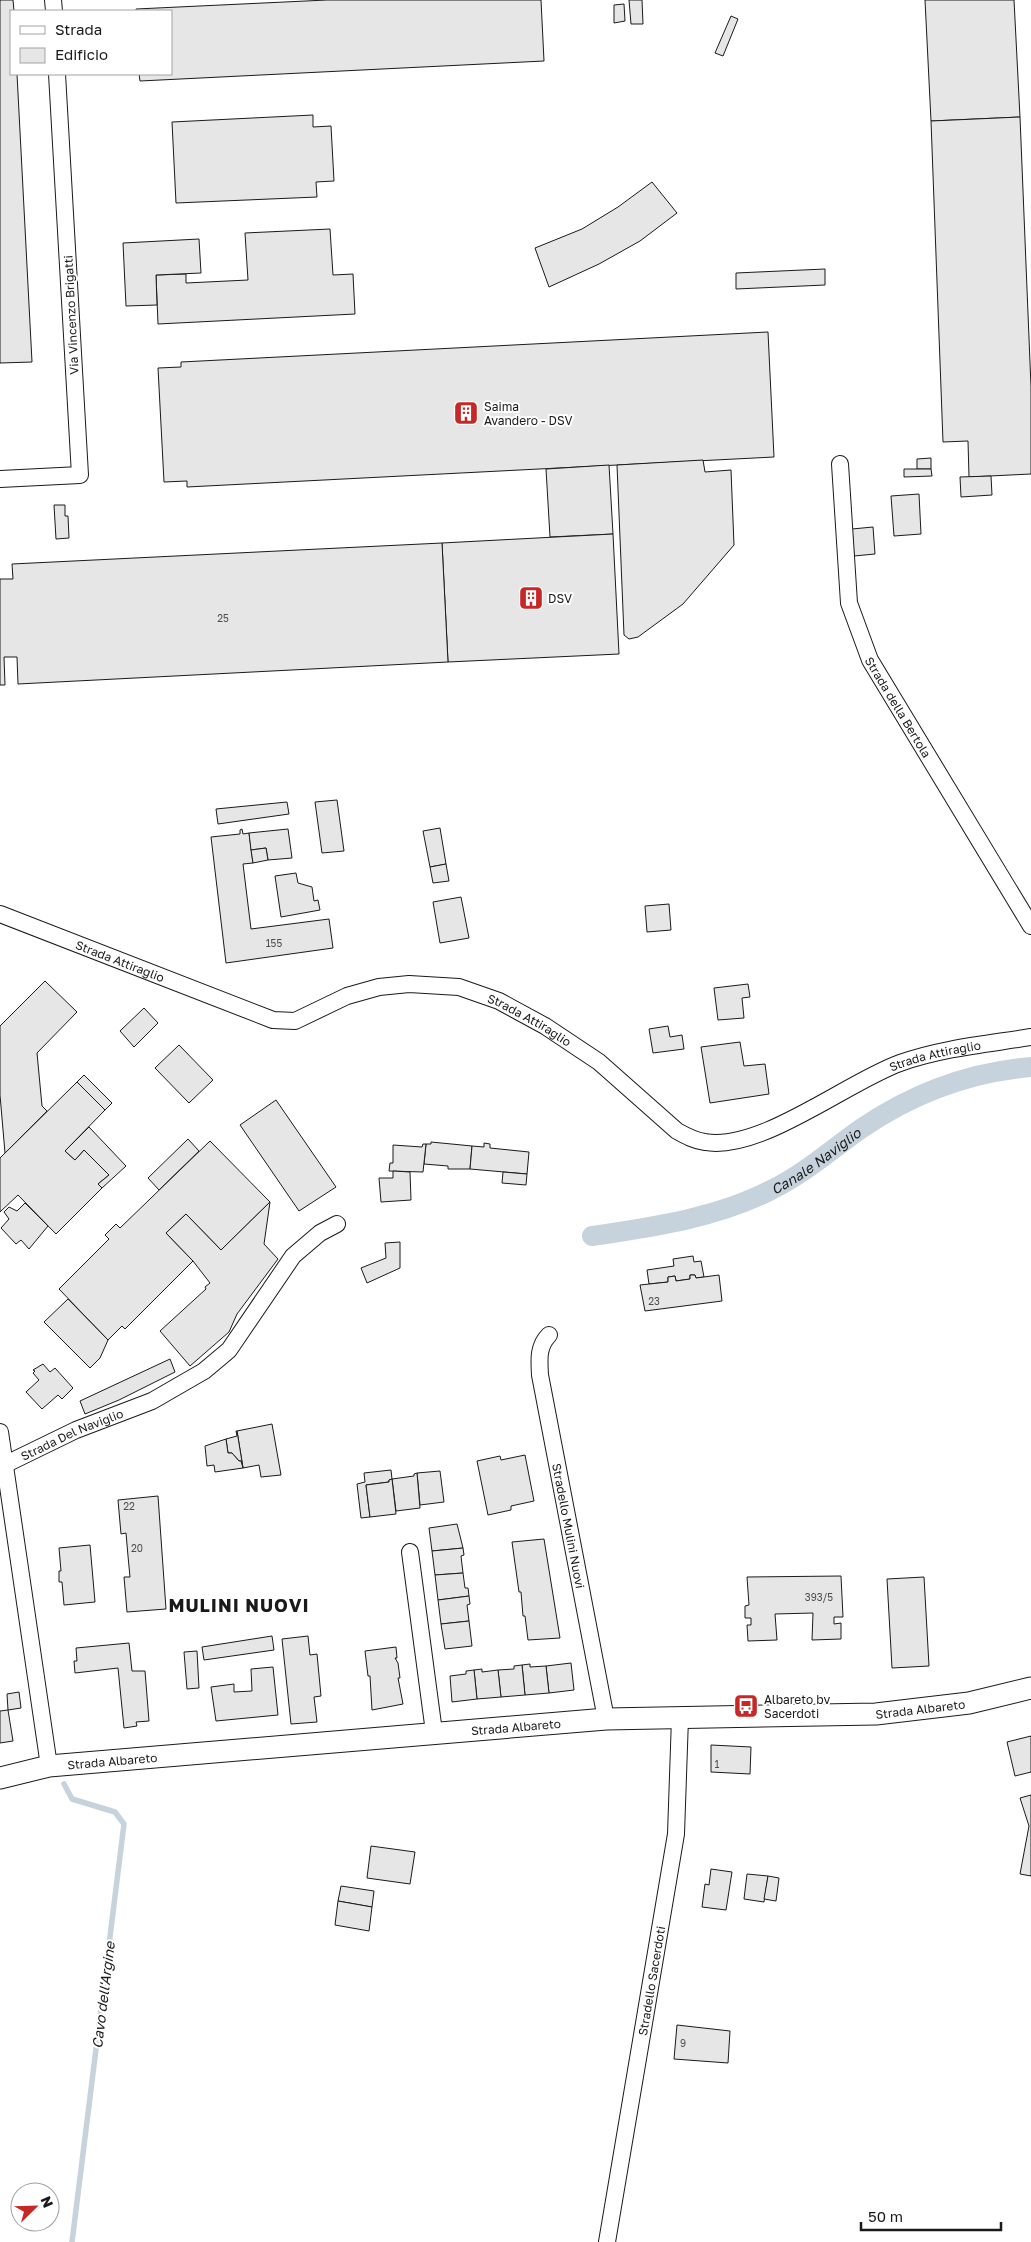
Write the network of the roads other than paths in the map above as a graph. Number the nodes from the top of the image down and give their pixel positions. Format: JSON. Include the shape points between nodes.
{"nodes":[{"id":1,"x":57,"y":75,"type":"edge"},
{"id":2,"x":840,"y":464,"type":"dead end"},
{"id":3,"x":0,"y":479,"type":"edge"},
{"id":4,"x":0,"y":914,"type":"edge"},
{"id":5,"x":1031,"y":926,"type":"edge"},
{"id":6,"x":1031,"y":1037,"type":"edge"},
{"id":7,"x":337,"y":1224,"type":"dead end"},
{"id":8,"x":549,"y":1335,"type":"dead end"},
{"id":9,"x":0,"y":1432,"type":"edge"},
{"id":10,"x":2,"y":1466,"type":"edge"},
{"id":11,"x":410,"y":1552,"type":"dead end"},
{"id":12,"x":1031,"y":1688,"type":"edge"},
{"id":13,"x":680,"y":1718,"type":"junction"},
{"id":14,"x":606,"y":1719,"type":"junction"},
{"id":15,"x":434,"y":1732,"type":"junction"},
{"id":16,"x":49,"y":1766,"type":"junction"},
{"id":17,"x":0,"y":1778,"type":"edge"},
{"id":18,"x":608,"y":2242,"type":"edge"}],
"edges":[{"from":1,"to":3,"type":"street","name":"Via Vincenzo Brigatti","via":[[80,475]]},
{"from":2,"to":5,"type":"street","name":"Strada della Bertola","via":[[849,603],[870,660]]},
{"from":4,"to":6,"type":"street","name":"Strada Attiraglio","via":[[273,1020],[295,1021],[347,996],[379,987],[409,984],[459,987],[499,1001],[545,1026],[599,1062],[677,1131],[706,1143],[737,1140],[768,1131],[883,1071],[916,1058]]},
{"from":7,"to":10,"type":"street","name":"Strada Del Naviglio","via":[[320,1233],[293,1256],[228,1350],[204,1371],[152,1401],[76,1430]]},
{"from":8,"to":14,"type":"street","name":"Stradello Mulini Nuovi","via":[[541,1346],[540,1374]]},
{"from":9,"to":10,"type":"street"},
{"from":10,"to":16,"type":"street"},
{"from":11,"to":15,"type":"street"},
{"from":12,"to":13,"type":"street","name":"Strada Albareto","via":[[969,1703],[876,1714]]},
{"from":13,"to":14,"type":"street","name":"Strada Albareto"},
{"from":13,"to":18,"type":"street","name":"Stradello Sacerdoti","via":[[676,1834]]},
{"from":14,"to":15,"type":"street","name":"Strada Albareto"},
{"from":15,"to":16,"type":"street","name":"Strada Albareto"},
{"from":16,"to":17,"type":"street","name":"Strada Albareto"}]}
